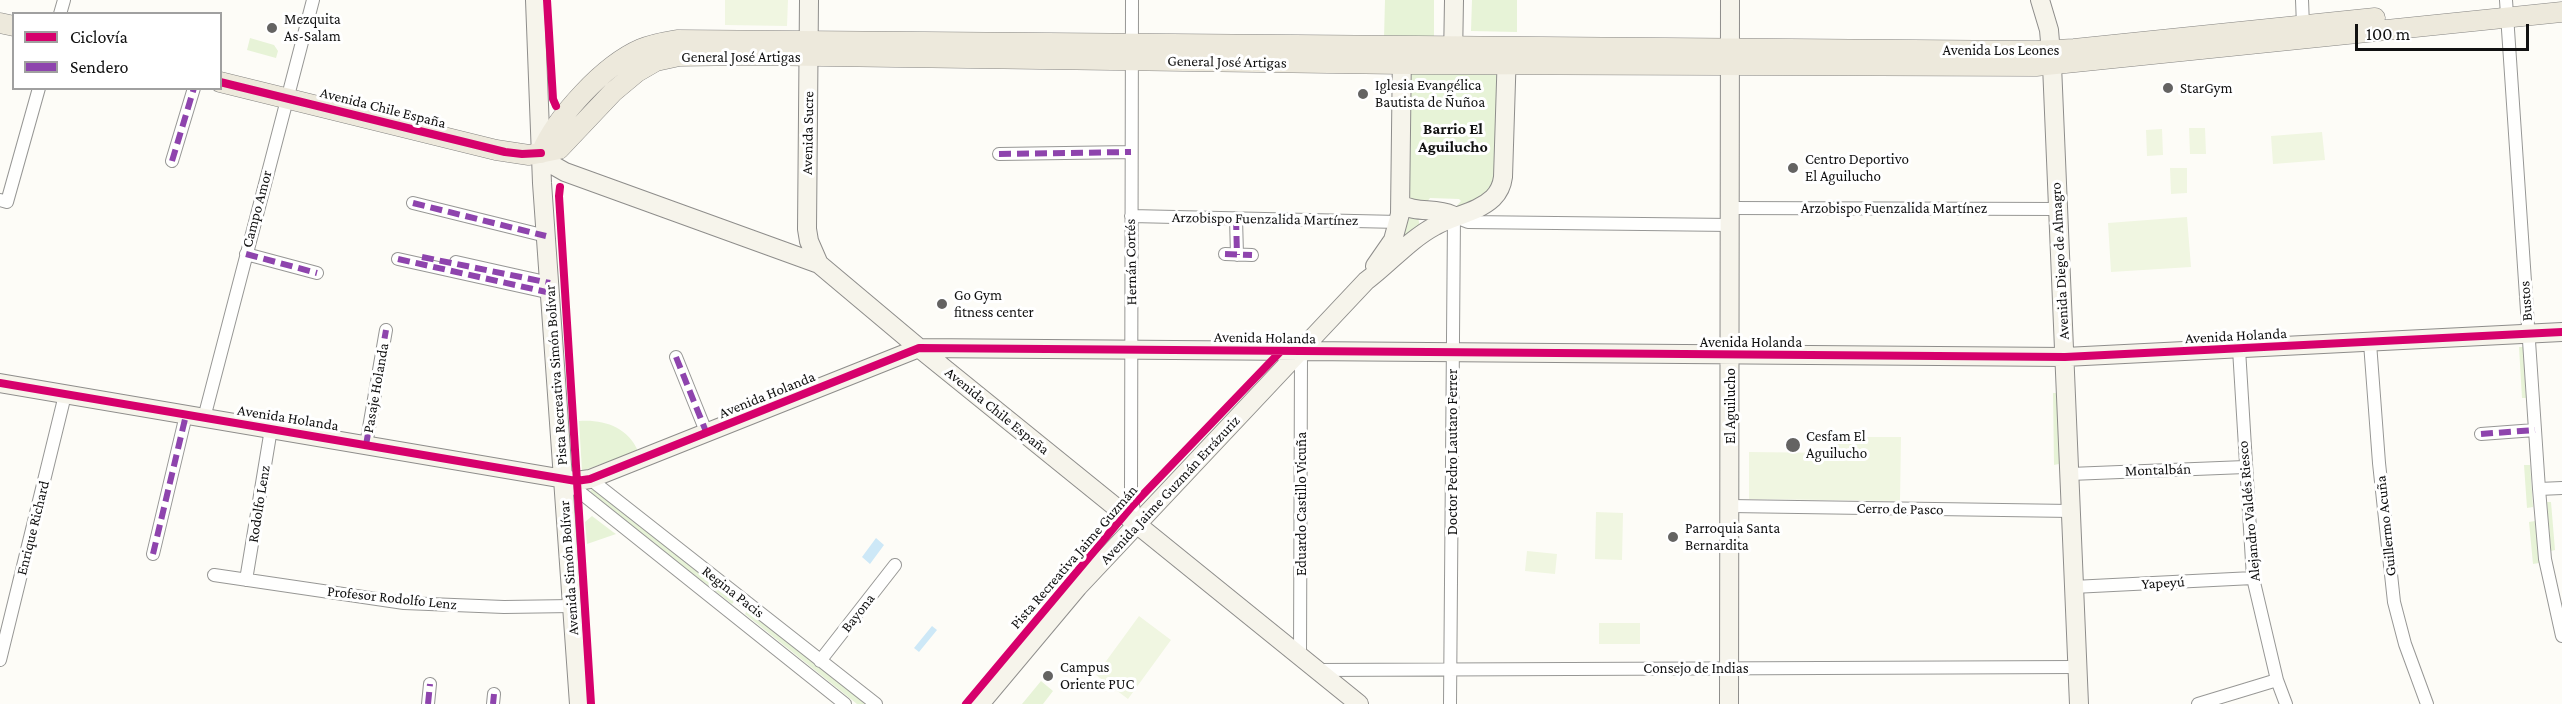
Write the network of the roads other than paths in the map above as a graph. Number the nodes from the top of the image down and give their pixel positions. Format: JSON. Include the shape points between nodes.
{"nodes":[{"id":1,"x":313,"y":0,"type":"edge"},
{"id":2,"x":535,"y":0,"type":"edge"},
{"id":3,"x":809,"y":0,"type":"edge"},
{"id":4,"x":1132,"y":0,"type":"edge"},
{"id":5,"x":1454,"y":0,"type":"edge"},
{"id":6,"x":1730,"y":0,"type":"edge"},
{"id":7,"x":2040,"y":0,"type":"edge"},
{"id":8,"x":2301,"y":0,"type":"edge"},
{"id":9,"x":2547,"y":0,"type":"edge"},
{"id":10,"x":2507,"y":7,"type":"edge"},
{"id":11,"x":2562,"y":12,"type":"edge"},
{"id":12,"x":2303,"y":25,"type":"junction"},
{"id":13,"x":809,"y":49,"type":"junction"},
{"id":14,"x":1132,"y":53,"type":"junction"},
{"id":15,"x":1402,"y":55,"type":"junction"},
{"id":16,"x":1453,"y":56,"type":"junction"},
{"id":17,"x":1506,"y":56,"type":"junction"},
{"id":18,"x":1730,"y":57,"type":"junction"},
{"id":19,"x":2052,"y":58,"type":"junction"},
{"id":20,"x":222,"y":83,"type":"edge"},
{"id":21,"x":38,"y":90,"type":"edge"},
{"id":22,"x":193,"y":90,"type":"edge"},
{"id":23,"x":286,"y":99,"type":"junction"},
{"id":24,"x":1131,"y":152,"type":"junction"},
{"id":25,"x":541,"y":153,"type":"junction"},
{"id":26,"x":999,"y":154,"type":"dead end"},
{"id":27,"x":172,"y":161,"type":"dead end"},
{"id":28,"x":3,"y":201,"type":"edge"},
{"id":29,"x":413,"y":203,"type":"dead end"},
{"id":30,"x":2057,"y":209,"type":"junction"},
{"id":31,"x":1400,"y":213,"type":"junction"},
{"id":32,"x":1131,"y":216,"type":"junction"},
{"id":33,"x":1453,"y":216,"type":"junction"},
{"id":34,"x":1731,"y":216,"type":"junction"},
{"id":35,"x":1236,"y":218,"type":"junction"},
{"id":36,"x":807,"y":229,"type":"junction"},
{"id":37,"x":546,"y":236,"type":"junction"},
{"id":38,"x":786,"y":250,"type":"junction"},
{"id":39,"x":246,"y":254,"type":"junction"},
{"id":40,"x":1252,"y":255,"type":"dead end"},
{"id":41,"x":399,"y":256,"type":"dead end"},
{"id":42,"x":819,"y":264,"type":"junction"},
{"id":43,"x":317,"y":273,"type":"dead end"},
{"id":44,"x":1366,"y":280,"type":"junction"},
{"id":45,"x":551,"y":288,"type":"junction"},
{"id":46,"x":386,"y":330,"type":"dead end"},
{"id":47,"x":2562,"y":332,"type":"edge"},
{"id":48,"x":2528,"y":334,"type":"junction"},
{"id":49,"x":2370,"y":344,"type":"junction"},
{"id":50,"x":920,"y":348,"type":"junction"},
{"id":51,"x":1133,"y":348,"type":"junction"},
{"id":52,"x":2239,"y":349,"type":"junction"},
{"id":53,"x":1452,"y":351,"type":"junction"},
{"id":54,"x":1301,"y":352,"type":"junction"},
{"id":55,"x":1730,"y":355,"type":"junction"},
{"id":56,"x":676,"y":357,"type":"dead end"},
{"id":57,"x":2065,"y":357,"type":"junction"},
{"id":58,"x":0,"y":384,"type":"edge"},
{"id":59,"x":65,"y":395,"type":"junction"},
{"id":60,"x":195,"y":417,"type":"junction"},
{"id":61,"x":271,"y":429,"type":"junction"},
{"id":62,"x":2535,"y":430,"type":"junction"},
{"id":63,"x":707,"y":434,"type":"junction"},
{"id":64,"x":2481,"y":434,"type":"dead end"},
{"id":65,"x":366,"y":445,"type":"junction"},
{"id":66,"x":2245,"y":467,"type":"junction"},
{"id":67,"x":2070,"y":474,"type":"junction"},
{"id":68,"x":562,"y":479,"type":"junction"},
{"id":69,"x":590,"y":479,"type":"junction"},
{"id":70,"x":2562,"y":488,"type":"edge"},
{"id":71,"x":2539,"y":489,"type":"junction"},
{"id":72,"x":1730,"y":506,"type":"junction"},
{"id":73,"x":2071,"y":512,"type":"junction"},
{"id":74,"x":1137,"y":524,"type":"junction"},
{"id":75,"x":675,"y":546,"type":"junction"},
{"id":76,"x":153,"y":554,"type":"dead end"},
{"id":77,"x":664,"y":560,"type":"junction"},
{"id":78,"x":896,"y":565,"type":"dead end"},
{"id":79,"x":214,"y":575,"type":"dead end"},
{"id":80,"x":2253,"y":578,"type":"junction"},
{"id":81,"x":246,"y":580,"type":"junction"},
{"id":82,"x":2073,"y":587,"type":"junction"},
{"id":83,"x":572,"y":606,"type":"junction"},
{"id":84,"x":760,"y":613,"type":"junction"},
{"id":85,"x":749,"y":628,"type":"junction"},
{"id":86,"x":2562,"y":636,"type":"edge"},
{"id":87,"x":1300,"y":656,"type":"junction"},
{"id":88,"x":0,"y":660,"type":"edge"},
{"id":89,"x":820,"y":660,"type":"junction"},
{"id":90,"x":2076,"y":667,"type":"junction"},
{"id":91,"x":1729,"y":668,"type":"junction"},
{"id":92,"x":1450,"y":669,"type":"junction"},
{"id":93,"x":1317,"y":670,"type":"junction"},
{"id":94,"x":2277,"y":680,"type":"junction"},
{"id":95,"x":430,"y":684,"type":"dead end"},
{"id":96,"x":428,"y":704,"type":"edge"},
{"id":97,"x":579,"y":704,"type":"edge"},
{"id":98,"x":845,"y":704,"type":"edge"},
{"id":99,"x":876,"y":704,"type":"edge"},
{"id":100,"x":980,"y":704,"type":"edge"},
{"id":101,"x":1359,"y":704,"type":"edge"},
{"id":102,"x":1450,"y":704,"type":"edge"},
{"id":103,"x":1729,"y":704,"type":"edge"},
{"id":104,"x":2079,"y":704,"type":"edge"},
{"id":105,"x":2198,"y":704,"type":"edge"},
{"id":106,"x":2286,"y":704,"type":"edge"},
{"id":107,"x":2427,"y":704,"type":"edge"}],
"edges":[{"from":1,"to":23,"type":"street","name":"Campo Amor"},
{"from":2,"to":25,"type":"street","name":"Avenida Simón Bolívar"},
{"from":3,"to":13,"type":"street","name":"Avenida Sucre"},
{"from":4,"to":14,"type":"street","name":"Hernán Cortés"},
{"from":5,"to":16,"type":"street"},
{"from":6,"to":18,"type":"street","name":"El Aguilucho"},
{"from":7,"to":19,"type":"street","name":"Avenida Diego de Almagro"},
{"from":8,"to":12,"type":"street"},
{"from":9,"to":10,"type":"main road","name":"Avenida Los Leones"},
{"from":10,"to":11,"type":"main road","name":"Avenida Los Leones"},
{"from":10,"to":12,"type":"main road","name":"Avenida Los Leones"},
{"from":10,"to":19,"type":"main road","name":"Avenida Los Leones"},
{"from":10,"to":48,"type":"street","name":"Bustos"},
{"from":12,"to":19,"type":"main road","name":"Avenida Los Leones"},
{"from":13,"to":14,"type":"main road","name":"General José Artigas"},
{"from":13,"to":25,"type":"main road","name":"General José Artigas","via":[[656,61],[613,92],[559,149]]},
{"from":13,"to":36,"type":"street","name":"Avenida Sucre"},
{"from":14,"to":15,"type":"main road","name":"General José Artigas"},
{"from":14,"to":24,"type":"street","name":"Hernán Cortés"},
{"from":15,"to":16,"type":"main road","name":"General José Artigas"},
{"from":15,"to":31,"type":"street"},
{"from":16,"to":17,"type":"main road","name":"General José Artigas"},
{"from":17,"to":18,"type":"main road","name":"Avenida Los Leones"},
{"from":17,"to":33,"type":"street","via":[[1502,183],[1497,194],[1484,205]]},
{"from":18,"to":19,"type":"main road","name":"Avenida Los Leones"},
{"from":18,"to":34,"type":"street","name":"El Aguilucho"},
{"from":19,"to":30,"type":"street","name":"Avenida Diego de Almagro"},
{"from":20,"to":23,"type":"main road","name":"Avenida Chile España"},
{"from":21,"to":28,"type":"street"},
{"from":22,"to":27,"type":"street"},
{"from":23,"to":25,"type":"main road","name":"Avenida Chile España","via":[[505,152]]},
{"from":23,"to":39,"type":"street","name":"Campo Amor"},
{"from":24,"to":26,"type":"street"},
{"from":24,"to":32,"type":"street","name":"Hernán Cortés"},
{"from":25,"to":37,"type":"street","name":"Avenida Simón Bolívar"},
{"from":25,"to":38,"type":"street","name":"Avenida Chile España","via":[[565,172]]},
{"from":29,"to":37,"type":"street"},
{"from":30,"to":34,"type":"street","name":"Arzobispo Fuenzalida Martínez"},
{"from":30,"to":57,"type":"street","name":"Avenida Diego de Almagro"},
{"from":31,"to":33,"type":"street","via":[[1408,208]]},
{"from":31,"to":35,"type":"street","name":"Arzobispo Fuenzalida Martínez"},
{"from":31,"to":44,"type":"street","name":"Avenida Jaime Guzmán Errázuriz","via":[[1391,244]]},
{"from":32,"to":35,"type":"street","name":"Arzobispo Fuenzalida Martínez"},
{"from":32,"to":51,"type":"street","name":"Hernán Cortés"},
{"from":33,"to":34,"type":"street","name":"Arzobispo Fuenzalida Martínez","via":[[1468,222]]},
{"from":33,"to":44,"type":"street","name":"Avenida Jaime Guzmán Errázuriz","via":[[1417,237]]},
{"from":33,"to":53,"type":"street","name":"Doctor Pedro Lautaro Ferrer"},
{"from":34,"to":55,"type":"street","name":"El Aguilucho"},
{"from":35,"to":40,"type":"street","via":[[1231,254]]},
{"from":36,"to":38,"type":"street"},
{"from":36,"to":42,"type":"street","name":"Avenida Sucre"},
{"from":37,"to":45,"type":"street","name":"Avenida Simón Bolívar"},
{"from":38,"to":42,"type":"street","name":"Avenida Chile España"},
{"from":39,"to":43,"type":"street"},
{"from":39,"to":60,"type":"street","name":"Campo Amor"},
{"from":41,"to":45,"type":"street","via":[[441,259]]},
{"from":42,"to":50,"type":"street","name":"Avenida Chile España"},
{"from":44,"to":54,"type":"street","name":"Avenida Jaime Guzmán Errázuriz"},
{"from":45,"to":68,"type":"street","name":"Avenida Simón Bolívar"},
{"from":46,"to":65,"type":"street","name":"Pasaje Holanda"},
{"from":47,"to":48,"type":"street","name":"Avenida Holanda"},
{"from":48,"to":49,"type":"street","name":"Avenida Holanda"},
{"from":48,"to":62,"type":"street","name":"Bustos"},
{"from":49,"to":52,"type":"street","name":"Avenida Holanda"},
{"from":49,"to":107,"type":"street","name":"Guillermo Acuña","via":[[2394,602]]},
{"from":50,"to":51,"type":"street","name":"Avenida Holanda"},
{"from":50,"to":63,"type":"street","name":"Avenida Holanda"},
{"from":50,"to":74,"type":"street","name":"Avenida Chile España"},
{"from":51,"to":54,"type":"street","name":"Avenida Holanda"},
{"from":51,"to":74,"type":"street","name":"Hernán Cortés","via":[[1131,496]]},
{"from":52,"to":57,"type":"street","name":"Avenida Holanda"},
{"from":52,"to":66,"type":"street","name":"Alejandro Valdés Riesco"},
{"from":53,"to":54,"type":"street","name":"Avenida Holanda"},
{"from":53,"to":55,"type":"street","name":"Avenida Holanda"},
{"from":53,"to":92,"type":"street","name":"Doctor Pedro Lautaro Ferrer"},
{"from":54,"to":74,"type":"street","name":"Avenida Jaime Guzmán Errázuriz"},
{"from":54,"to":87,"type":"street","name":"Eduardo Castillo Vicuña"},
{"from":55,"to":57,"type":"street","name":"Avenida Holanda"},
{"from":55,"to":72,"type":"street","name":"El Aguilucho"},
{"from":56,"to":63,"type":"street"},
{"from":57,"to":67,"type":"street","name":"Avenida Diego de Almagro"},
{"from":58,"to":59,"type":"street","name":"Avenida Holanda"},
{"from":59,"to":60,"type":"street","name":"Avenida Holanda"},
{"from":59,"to":88,"type":"street","name":"Enrique Richard"},
{"from":60,"to":61,"type":"street","name":"Avenida Holanda"},
{"from":60,"to":76,"type":"street","name":"Campo Amor"},
{"from":61,"to":65,"type":"street","name":"Avenida Holanda"},
{"from":61,"to":81,"type":"street","name":"Rodolfo Lenz"},
{"from":62,"to":64,"type":"street"},
{"from":62,"to":71,"type":"street","name":"Bustos"},
{"from":63,"to":69,"type":"street","name":"Avenida Holanda"},
{"from":65,"to":68,"type":"street","name":"Avenida Holanda"},
{"from":66,"to":67,"type":"street","name":"Montalbán"},
{"from":66,"to":80,"type":"street","name":"Alejandro Valdés Riesco"},
{"from":67,"to":73,"type":"street","name":"Avenida Diego de Almagro"},
{"from":68,"to":69,"type":"street","name":"Avenida Holanda"},
{"from":68,"to":77,"type":"street","name":"Regina Pacis"},
{"from":68,"to":83,"type":"street","name":"Avenida Simón Bolívar"},
{"from":69,"to":75,"type":"street","name":"Regina Pacis"},
{"from":70,"to":71,"type":"street"},
{"from":71,"to":86,"type":"street","name":"Bustos","via":[[2545,559]]},
{"from":72,"to":73,"type":"street","name":"Cerro de Pasco"},
{"from":72,"to":91,"type":"street","name":"El Aguilucho"},
{"from":73,"to":82,"type":"street","name":"Avenida Diego de Almagro"},
{"from":74,"to":87,"type":"street","name":"Avenida Chile España"},
{"from":74,"to":100,"type":"street","name":"Avenida Jaime Guzmán Errázuriz","via":[[1078,587]]},
{"from":75,"to":77,"type":"street"},
{"from":75,"to":84,"type":"street","name":"Regina Pacis"},
{"from":77,"to":85,"type":"street","name":"Regina Pacis"},
{"from":78,"to":89,"type":"street","name":"Bayona"},
{"from":79,"to":81,"type":"street","name":"Profesor Rodolfo Lenz"},
{"from":80,"to":82,"type":"street","name":"Yapeyú"},
{"from":80,"to":94,"type":"street","name":"Alejandro Valdés Riesco"},
{"from":81,"to":83,"type":"street","name":"Profesor Rodolfo Lenz","via":[[404,603]]},
{"from":82,"to":90,"type":"street","name":"Avenida Diego de Almagro"},
{"from":83,"to":97,"type":"street","name":"Avenida Simón Bolívar"},
{"from":84,"to":85,"type":"street"},
{"from":84,"to":89,"type":"street","name":"Regina Pacis"},
{"from":85,"to":98,"type":"street","name":"Regina Pacis"},
{"from":87,"to":93,"type":"street","name":"Avenida Chile España"},
{"from":89,"to":99,"type":"street","name":"Regina Pacis"},
{"from":90,"to":91,"type":"street","name":"Consejo de Indias"},
{"from":90,"to":104,"type":"street","name":"Avenida Diego de Almagro"},
{"from":91,"to":92,"type":"street","name":"Consejo de Indias"},
{"from":91,"to":103,"type":"street","name":"El Aguilucho"},
{"from":92,"to":93,"type":"street","name":"Consejo de Indias"},
{"from":92,"to":102,"type":"street","name":"Doctor Pedro Lautaro Ferrer"},
{"from":93,"to":101,"type":"street","name":"Avenida Chile España"},
{"from":94,"to":105,"type":"street"},
{"from":94,"to":106,"type":"street","name":"Alejandro Valdés Riesco"},
{"from":95,"to":96,"type":"street"}]}
